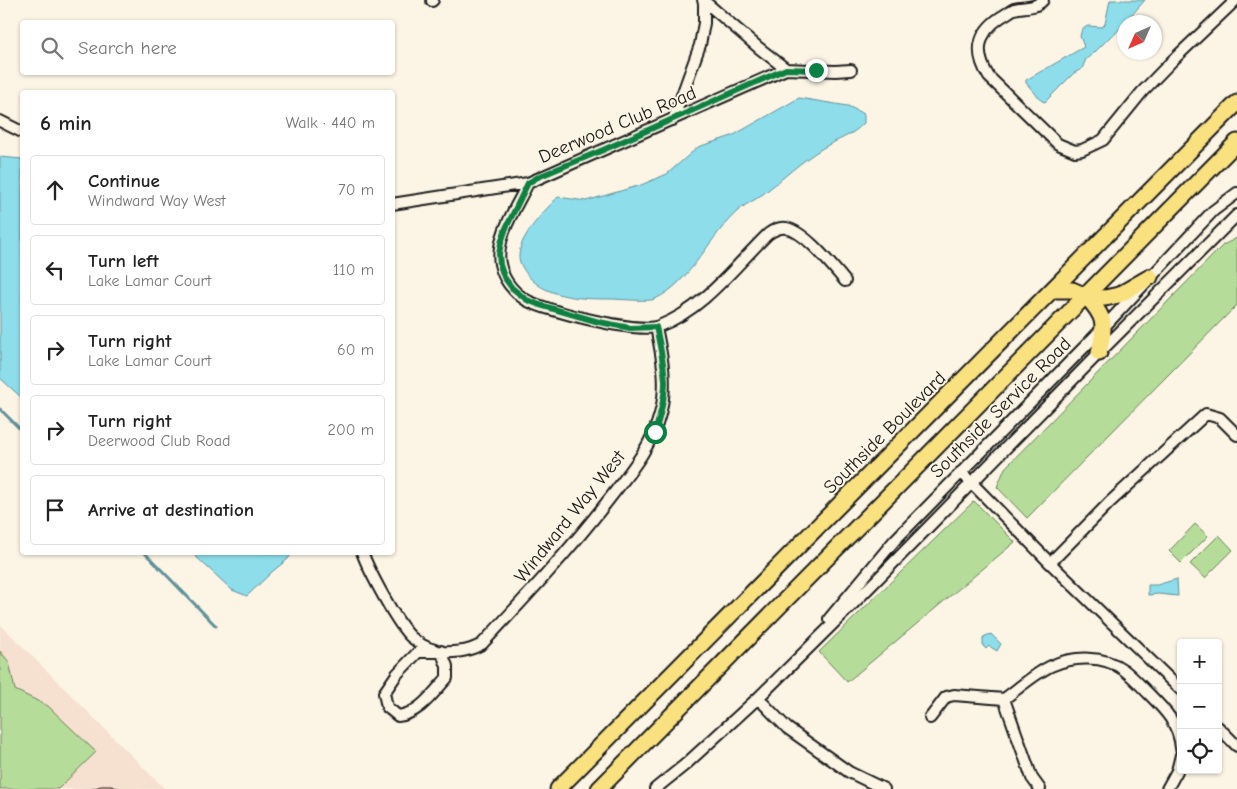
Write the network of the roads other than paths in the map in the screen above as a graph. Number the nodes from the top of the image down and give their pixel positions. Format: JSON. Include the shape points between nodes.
{"nodes":[{"id":1,"x":703,"y":0,"type":"edge"},
{"id":2,"x":1043,"y":0,"type":"edge"},
{"id":3,"x":1236,"y":0,"type":"edge"},
{"id":4,"x":1014,"y":5,"type":"edge"},
{"id":5,"x":786,"y":69,"type":"junction"},
{"id":6,"x":851,"y":70,"type":"dead end"},
{"id":7,"x":1237,"y":103,"type":"edge"},
{"id":8,"x":673,"y":120,"type":"junction"},
{"id":9,"x":0,"y":121,"type":"edge"},
{"id":10,"x":20,"y":131,"type":"edge"},
{"id":11,"x":1237,"y":142,"type":"edge"},
{"id":12,"x":528,"y":183,"type":"junction"},
{"id":13,"x":1237,"y":193,"type":"edge"},
{"id":14,"x":395,"y":204,"type":"edge"},
{"id":15,"x":1237,"y":215,"type":"edge"},
{"id":16,"x":1150,"y":277,"type":"junction"},
{"id":17,"x":845,"y":281,"type":"dead end"},
{"id":18,"x":1052,"y":290,"type":"junction"},
{"id":19,"x":1086,"y":296,"type":"junction"},
{"id":20,"x":656,"y":327,"type":"junction"},
{"id":21,"x":1104,"y":327,"type":"junction"},
{"id":22,"x":1099,"y":353,"type":"junction"},
{"id":23,"x":1237,"y":435,"type":"edge"},
{"id":24,"x":961,"y":472,"type":"junction"},
{"id":25,"x":972,"y":483,"type":"junction"},
{"id":26,"x":364,"y":555,"type":"edge"},
{"id":27,"x":1050,"y":563,"type":"junction"},
{"id":28,"x":441,"y":651,"type":"junction"},
{"id":29,"x":798,"y":656,"type":"junction"},
{"id":30,"x":1177,"y":686,"type":"edge"},
{"id":31,"x":758,"y":698,"type":"junction"},
{"id":32,"x":1004,"y":699,"type":"junction"},
{"id":33,"x":930,"y":718,"type":"dead end"},
{"id":34,"x":1177,"y":729,"type":"edge"},
{"id":35,"x":1220,"y":729,"type":"edge"},
{"id":36,"x":1237,"y":746,"type":"edge"},
{"id":37,"x":1177,"y":771,"type":"edge"},
{"id":38,"x":558,"y":789,"type":"edge"},
{"id":39,"x":600,"y":789,"type":"edge"},
{"id":40,"x":655,"y":789,"type":"edge"},
{"id":41,"x":884,"y":789,"type":"edge"},
{"id":42,"x":1040,"y":789,"type":"edge"},
{"id":43,"x":1167,"y":789,"type":"edge"}],
"edges":[{"from":1,"to":5,"type":"street"},
{"from":1,"to":8,"type":"street","via":[[704,23],[700,45]]},
{"from":2,"to":4,"type":"street","via":[[1036,6]]},
{"from":3,"to":4,"type":"street","via":[[1148,86],[1103,140],[1075,151],[1058,144],[988,77],[983,68],[979,57],[984,32]]},
{"from":5,"to":6,"type":"street","name":"Deerwood Club Road"},
{"from":5,"to":8,"type":"street","name":"Deerwood Club Road"},
{"from":7,"to":18,"type":"highway","name":"Southside Boulevard"},
{"from":8,"to":12,"type":"street","name":"Deerwood Club Road"},
{"from":9,"to":10,"type":"street"},
{"from":11,"to":19,"type":"highway"},
{"from":12,"to":14,"type":"street","name":"Deerwood Club Road"},
{"from":12,"to":20,"type":"street","via":[[506,228],[499,254],[504,277],[512,288],[533,303],[599,322],[630,328]]},
{"from":13,"to":16,"type":"street","name":"Southside Service Road","via":[[1213,212]]},
{"from":15,"to":22,"type":"street","name":"Southside Service Road"},
{"from":16,"to":19,"type":"highway","via":[[1118,296]]},
{"from":16,"to":21,"type":"street","name":"Southside Service Road"},
{"from":17,"to":20,"type":"street","via":[[814,246],[787,228],[777,228],[696,307]]},
{"from":18,"to":19,"type":"highway","via":[[1072,290]]},
{"from":18,"to":38,"type":"highway","name":"Southside Boulevard"},
{"from":19,"to":21,"type":"highway","via":[[1098,310]]},
{"from":19,"to":39,"type":"highway"},
{"from":20,"to":28,"type":"street","name":"Windward Way West","via":[[665,383],[661,412],[647,447],[583,533],[482,644],[470,651]]},
{"from":21,"to":22,"type":"highway"},
{"from":21,"to":24,"type":"street","name":"Southside Service Road"},
{"from":22,"to":25,"type":"street","name":"Southside Service Road"},
{"from":23,"to":27,"type":"street","via":[[1220,418],[1206,414],[1110,502]]},
{"from":24,"to":25,"type":"street"},
{"from":24,"to":29,"type":"street","name":"Southside Service Road","via":[[894,541]]},
{"from":25,"to":27,"type":"street"},
{"from":25,"to":29,"type":"street","name":"Southside Service Road"},
{"from":26,"to":28,"type":"street","via":[[397,618],[411,636],[427,647]]},
{"from":27,"to":30,"type":"street"},
{"from":28,"to":28,"type":"street","name":"Windward Way West","via":[[447,666],[447,678],[419,707],[408,715],[398,716],[388,707],[384,693],[418,652]]},
{"from":29,"to":31,"type":"street","name":"Southside Service Road"},
{"from":31,"to":40,"type":"street","name":"Southside Service Road"},
{"from":31,"to":41,"type":"street","via":[[787,728],[849,772]]},
{"from":32,"to":33,"type":"street","via":[[954,695],[946,698]]},
{"from":32,"to":34,"type":"street","via":[[1049,666],[1066,660],[1102,660],[1123,669],[1165,710]]},
{"from":32,"to":42,"type":"street","via":[[1032,778]]},
{"from":35,"to":36,"type":"street"},
{"from":37,"to":43,"type":"street"}]}
